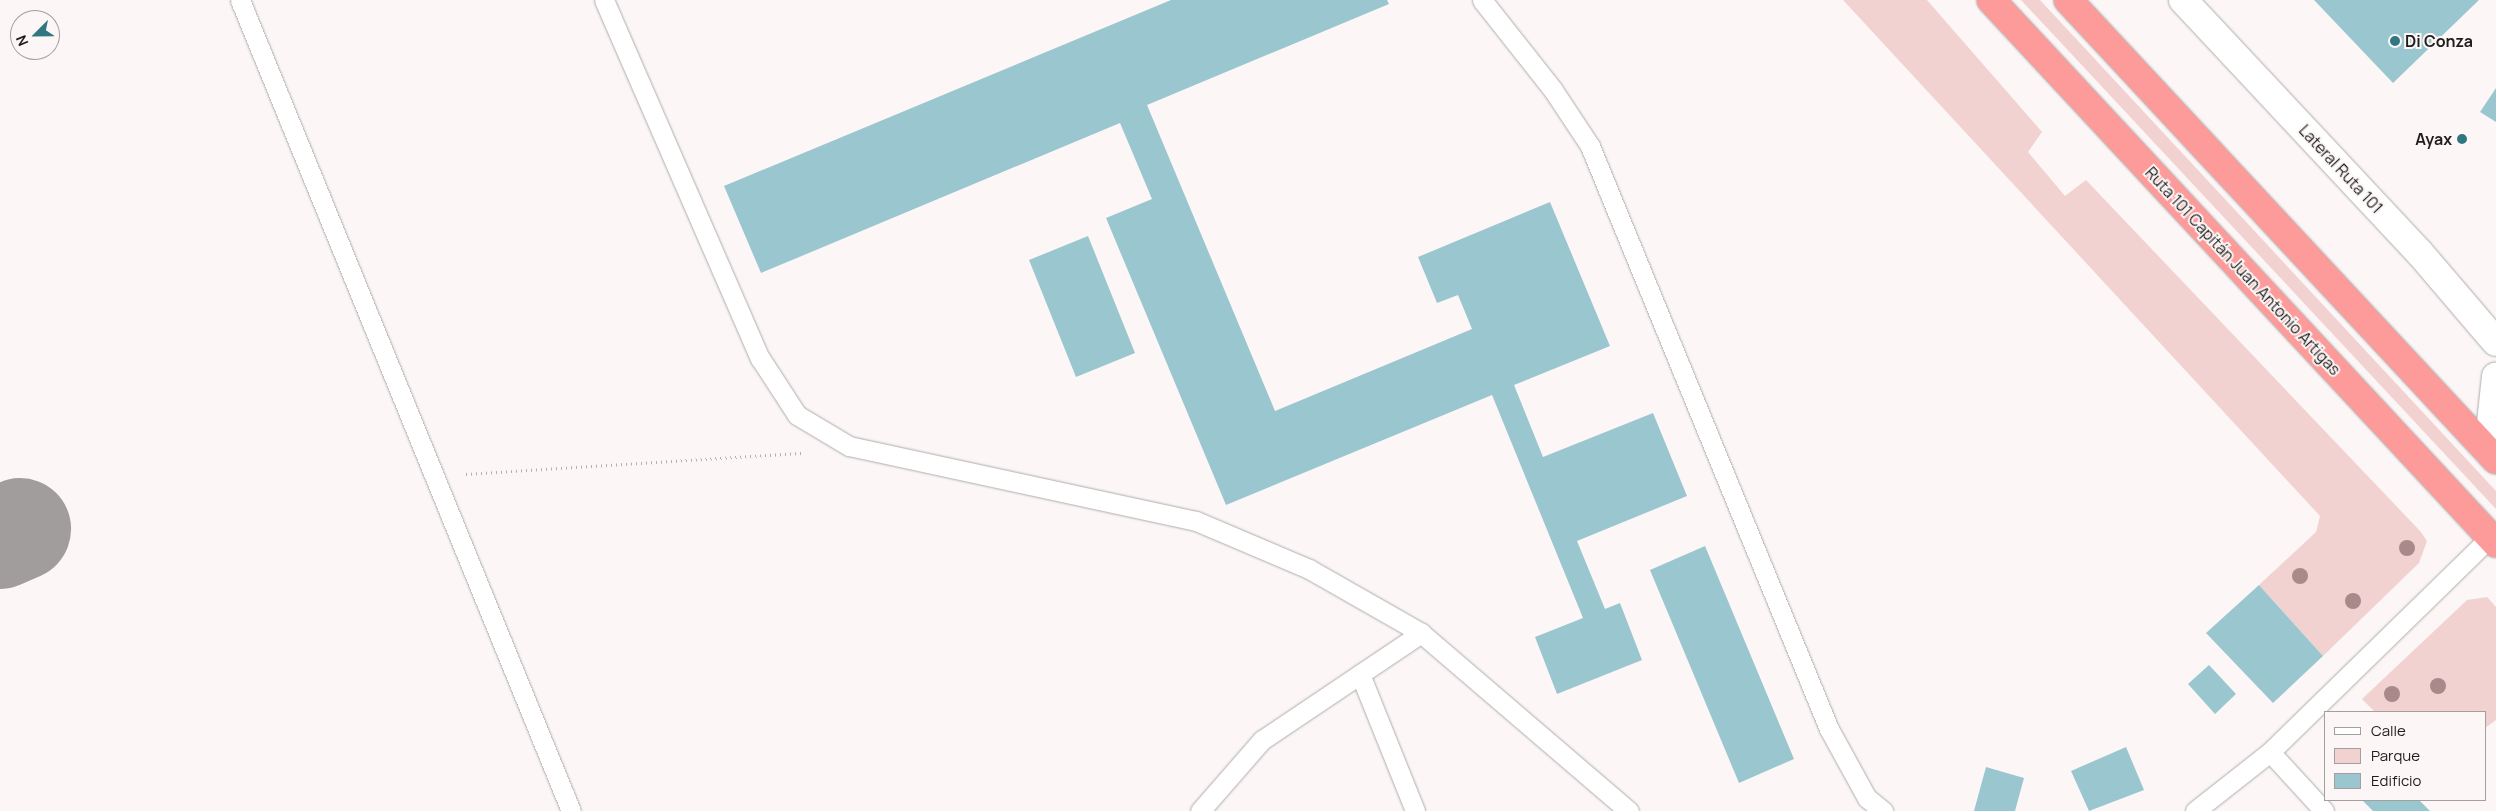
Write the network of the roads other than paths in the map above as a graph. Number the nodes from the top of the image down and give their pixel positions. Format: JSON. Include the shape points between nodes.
{"nodes":[{"id":1,"x":240,"y":0,"type":"edge"},
{"id":2,"x":604,"y":0,"type":"edge"},
{"id":3,"x":1482,"y":0,"type":"edge"},
{"id":4,"x":1990,"y":0,"type":"edge"},
{"id":5,"x":2183,"y":0,"type":"edge"},
{"id":6,"x":2076,"y":3,"type":"edge"},
{"id":7,"x":2496,"y":342,"type":"edge"},
{"id":8,"x":2496,"y":376,"type":"edge"},
{"id":9,"x":2492,"y":456,"type":"edge"},
{"id":10,"x":2493,"y":540,"type":"edge"},
{"id":11,"x":1421,"y":633,"type":"junction"},
{"id":12,"x":1360,"y":674,"type":"junction"},
{"id":13,"x":2270,"y":752,"type":"junction"},
{"id":14,"x":571,"y":811,"type":"edge"},
{"id":15,"x":1200,"y":811,"type":"edge"},
{"id":16,"x":1415,"y":811,"type":"edge"},
{"id":17,"x":1629,"y":811,"type":"edge"},
{"id":18,"x":1882,"y":811,"type":"edge"},
{"id":19,"x":2195,"y":811,"type":"edge"},
{"id":20,"x":2324,"y":811,"type":"edge"}],
"edges":[{"from":1,"to":14,"type":"lane","via":[[438,476]]},
{"from":2,"to":11,"type":"lane","via":[[760,358],[797,415],[849,446],[1196,521],[1309,569]]},
{"from":3,"to":18,"type":"lane","via":[[1553,90],[1590,146],[1828,729],[1867,798]]},
{"from":4,"to":10,"type":"highway","name":"Ruta 101 Capitán Juan Antonio Artigas"},
{"from":5,"to":7,"type":"street","name":"Lateral Ruta 101","via":[[2419,252]]},
{"from":6,"to":9,"type":"highway"},
{"from":8,"to":9,"type":"street"},
{"from":10,"to":13,"type":"lane"},
{"from":11,"to":12,"type":"lane"},
{"from":11,"to":17,"type":"lane"},
{"from":12,"to":15,"type":"lane","via":[[1262,740]]},
{"from":12,"to":16,"type":"lane"},
{"from":13,"to":19,"type":"lane"},
{"from":13,"to":20,"type":"lane"}]}
